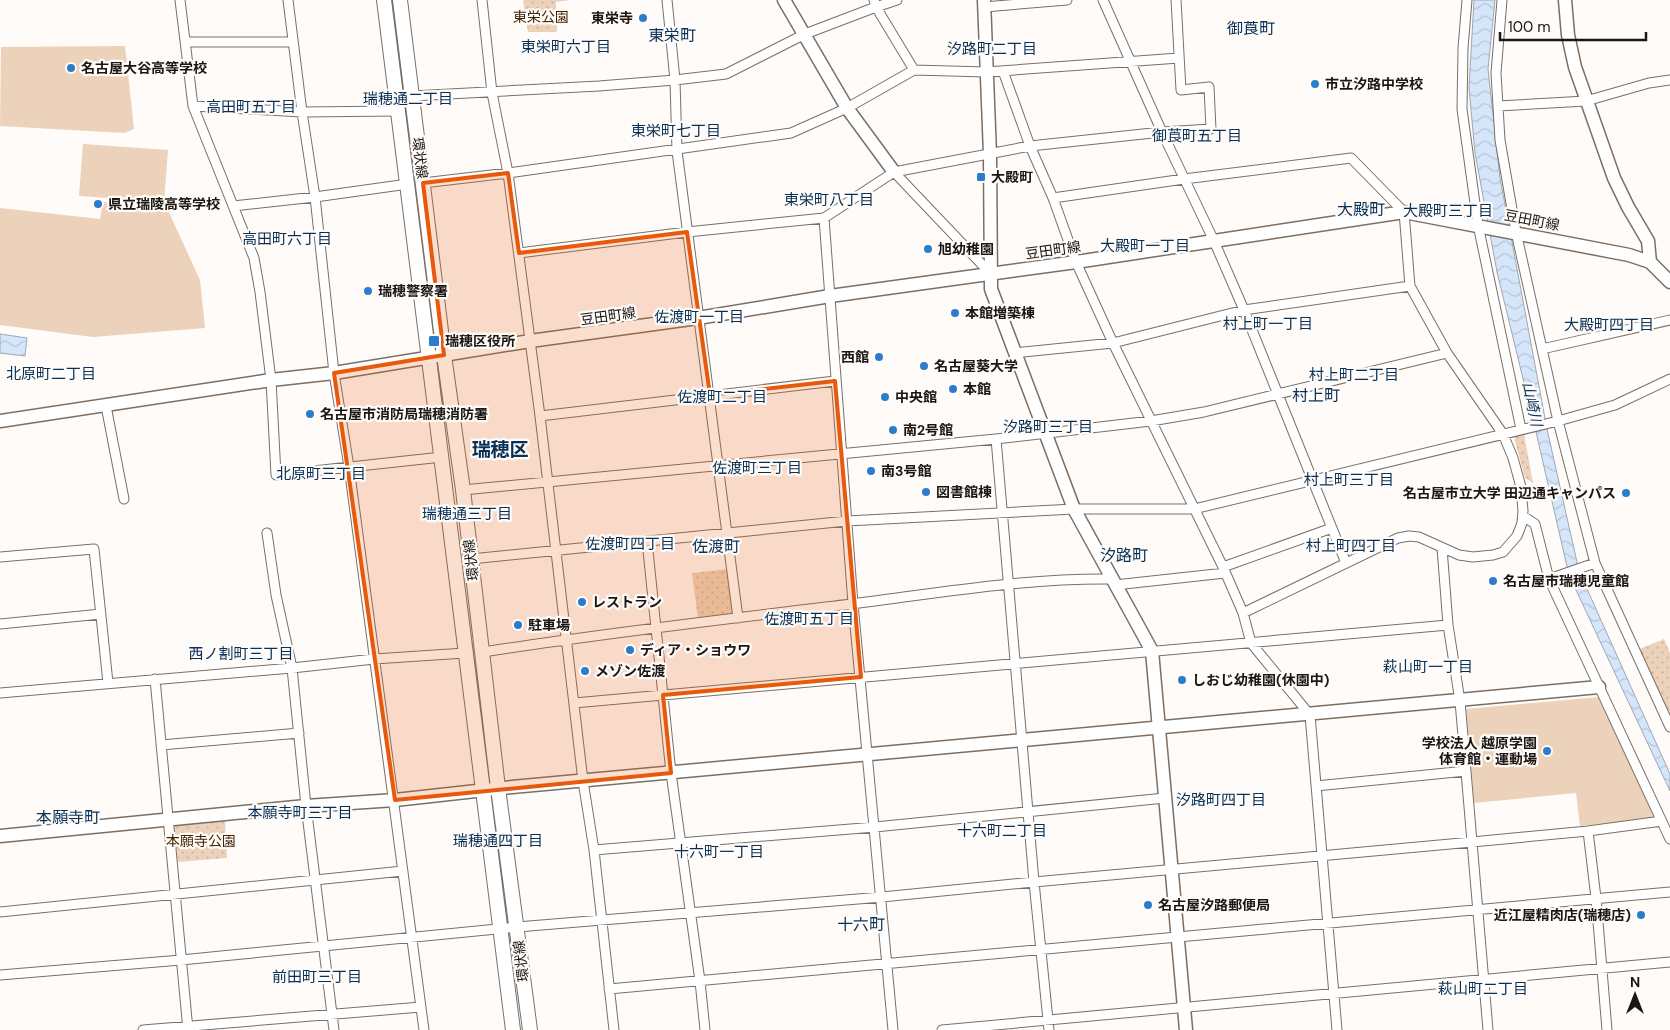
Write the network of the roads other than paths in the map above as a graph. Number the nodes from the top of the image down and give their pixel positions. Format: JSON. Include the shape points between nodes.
{"nodes":[{"id":1,"x":180,"y":0,"type":"edge"},
{"id":2,"x":288,"y":0,"type":"edge"},
{"id":3,"x":384,"y":0,"type":"edge"},
{"id":4,"x":400,"y":0,"type":"edge"},
{"id":5,"x":482,"y":0,"type":"edge"},
{"id":6,"x":667,"y":0,"type":"edge"},
{"id":7,"x":784,"y":0,"type":"edge"},
{"id":8,"x":897,"y":0,"type":"edge"},
{"id":9,"x":1067,"y":0,"type":"edge"},
{"id":10,"x":1103,"y":0,"type":"edge"},
{"id":11,"x":1176,"y":0,"type":"edge"},
{"id":12,"x":1467,"y":0,"type":"edge"},
{"id":13,"x":1502,"y":0,"type":"edge"},
{"id":14,"x":1564,"y":0,"type":"edge"},
{"id":15,"x":875,"y":3,"type":"edge"},
{"id":16,"x":984,"y":3,"type":"edge"},
{"id":17,"x":805,"y":34,"type":"junction"},
{"id":18,"x":186,"y":42,"type":"junction"},
{"id":19,"x":293,"y":42,"type":"junction"},
{"id":20,"x":1179,"y":58,"type":"junction"},
{"id":21,"x":1131,"y":62,"type":"junction"},
{"id":22,"x":914,"y":70,"type":"junction"},
{"id":23,"x":1003,"y":71,"type":"junction"},
{"id":24,"x":986,"y":72,"type":"junction"},
{"id":25,"x":675,"y":80,"type":"junction"},
{"id":26,"x":1670,"y":80,"type":"edge"},
{"id":27,"x":492,"y":93,"type":"junction"},
{"id":28,"x":412,"y":96,"type":"junction"},
{"id":29,"x":1586,"y":102,"type":"junction"},
{"id":30,"x":193,"y":106,"type":"junction"},
{"id":31,"x":1498,"y":106,"type":"junction"},
{"id":32,"x":847,"y":108,"type":"junction"},
{"id":33,"x":398,"y":110,"type":"junction"},
{"id":34,"x":302,"y":112,"type":"junction"},
{"id":35,"x":1162,"y":132,"type":"junction"},
{"id":36,"x":1030,"y":146,"type":"junction"},
{"id":37,"x":677,"y":151,"type":"junction"},
{"id":38,"x":990,"y":154,"type":"junction"},
{"id":39,"x":894,"y":172,"type":"junction"},
{"id":40,"x":508,"y":173,"type":"junction"},
{"id":41,"x":1184,"y":179,"type":"junction"},
{"id":42,"x":423,"y":183,"type":"junction"},
{"id":43,"x":408,"y":184,"type":"junction"},
{"id":44,"x":316,"y":197,"type":"junction"},
{"id":45,"x":1054,"y":198,"type":"junction"},
{"id":46,"x":232,"y":206,"type":"junction"},
{"id":47,"x":1404,"y":212,"type":"junction"},
{"id":48,"x":824,"y":218,"type":"junction"},
{"id":49,"x":1481,"y":226,"type":"junction"},
{"id":50,"x":687,"y":232,"type":"junction"},
{"id":51,"x":1515,"y":232,"type":"junction"},
{"id":52,"x":1214,"y":241,"type":"junction"},
{"id":53,"x":519,"y":253,"type":"junction"},
{"id":54,"x":1076,"y":262,"type":"junction"},
{"id":55,"x":1650,"y":262,"type":"junction"},
{"id":56,"x":991,"y":274,"type":"junction"},
{"id":57,"x":1670,"y":282,"type":"edge"},
{"id":58,"x":1410,"y":286,"type":"junction"},
{"id":59,"x":830,"y":296,"type":"junction"},
{"id":60,"x":1244,"y":310,"type":"junction"},
{"id":61,"x":698,"y":318,"type":"junction"},
{"id":62,"x":1670,"y":320,"type":"edge"},
{"id":63,"x":530,"y":341,"type":"junction"},
{"id":64,"x":1113,"y":344,"type":"junction"},
{"id":65,"x":1542,"y":349,"type":"junction"},
{"id":66,"x":1014,"y":353,"type":"junction"},
{"id":67,"x":1447,"y":353,"type":"junction"},
{"id":68,"x":444,"y":355,"type":"junction"},
{"id":69,"x":430,"y":358,"type":"junction"},
{"id":70,"x":334,"y":373,"type":"junction"},
{"id":71,"x":1670,"y":378,"type":"edge"},
{"id":72,"x":271,"y":380,"type":"junction"},
{"id":73,"x":835,"y":381,"type":"junction"},
{"id":74,"x":1278,"y":393,"type":"junction"},
{"id":75,"x":710,"y":395,"type":"junction"},
{"id":76,"x":106,"y":406,"type":"junction"},
{"id":77,"x":540,"y":416,"type":"junction"},
{"id":78,"x":0,"y":421,"type":"edge"},
{"id":79,"x":1150,"y":421,"type":"junction"},
{"id":80,"x":1556,"y":421,"type":"junction"},
{"id":81,"x":1522,"y":429,"type":"junction"},
{"id":82,"x":1044,"y":434,"type":"junction"},
{"id":83,"x":1503,"y":434,"type":"junction"},
{"id":84,"x":996,"y":439,"type":"junction"},
{"id":85,"x":842,"y":454,"type":"junction"},
{"id":86,"x":442,"y":457,"type":"junction"},
{"id":87,"x":718,"y":466,"type":"junction"},
{"id":88,"x":349,"y":468,"type":"junction"},
{"id":89,"x":1312,"y":479,"type":"junction"},
{"id":90,"x":548,"y":483,"type":"junction"},
{"id":91,"x":463,"y":490,"type":"junction"},
{"id":92,"x":124,"y":499,"type":"dead end"},
{"id":93,"x":1074,"y":509,"type":"junction"},
{"id":94,"x":1194,"y":509,"type":"junction"},
{"id":95,"x":1001,"y":513,"type":"junction"},
{"id":96,"x":1523,"y":516,"type":"junction"},
{"id":97,"x":847,"y":522,"type":"junction"},
{"id":98,"x":1332,"y":528,"type":"junction"},
{"id":99,"x":267,"y":533,"type":"dead end"},
{"id":100,"x":728,"y":534,"type":"junction"},
{"id":101,"x":647,"y":541,"type":"junction"},
{"id":102,"x":1442,"y":548,"type":"junction"},
{"id":103,"x":556,"y":552,"type":"junction"},
{"id":104,"x":0,"y":557,"type":"edge"},
{"id":105,"x":471,"y":559,"type":"junction"},
{"id":106,"x":1346,"y":564,"type":"junction"},
{"id":107,"x":1593,"y":564,"type":"junction"},
{"id":108,"x":1224,"y":570,"type":"junction"},
{"id":109,"x":1551,"y":579,"type":"junction"},
{"id":110,"x":1113,"y":582,"type":"junction"},
{"id":111,"x":1009,"y":584,"type":"junction"},
{"id":112,"x":853,"y":604,"type":"junction"},
{"id":113,"x":1243,"y":613,"type":"junction"},
{"id":114,"x":101,"y":614,"type":"junction"},
{"id":115,"x":738,"y":618,"type":"junction"},
{"id":116,"x":0,"y":624,"type":"edge"},
{"id":117,"x":1448,"y":625,"type":"junction"},
{"id":118,"x":656,"y":628,"type":"junction"},
{"id":119,"x":567,"y":640,"type":"junction"},
{"id":120,"x":1250,"y":642,"type":"junction"},
{"id":121,"x":1152,"y":651,"type":"junction"},
{"id":122,"x":483,"y":652,"type":"junction"},
{"id":123,"x":465,"y":653,"type":"junction"},
{"id":124,"x":374,"y":658,"type":"junction"},
{"id":125,"x":1015,"y":664,"type":"junction"},
{"id":126,"x":292,"y":668,"type":"junction"},
{"id":127,"x":861,"y":677,"type":"junction"},
{"id":128,"x":155,"y":678,"type":"junction"},
{"id":129,"x":108,"y":683,"type":"junction"},
{"id":130,"x":1599,"y":688,"type":"junction"},
{"id":131,"x":0,"y":693,"type":"edge"},
{"id":132,"x":663,"y":695,"type":"junction"},
{"id":133,"x":1460,"y":701,"type":"junction"},
{"id":134,"x":574,"y":703,"type":"junction"},
{"id":135,"x":1310,"y":715,"type":"junction"},
{"id":136,"x":1670,"y":727,"type":"edge"},
{"id":137,"x":1159,"y":728,"type":"junction"},
{"id":138,"x":299,"y":733,"type":"junction"},
{"id":139,"x":1022,"y":741,"type":"junction"},
{"id":140,"x":162,"y":745,"type":"junction"},
{"id":141,"x":866,"y":755,"type":"junction"},
{"id":142,"x":1466,"y":771,"type":"junction"},
{"id":143,"x":671,"y":773,"type":"junction"},
{"id":144,"x":584,"y":780,"type":"junction"},
{"id":145,"x":1316,"y":786,"type":"junction"},
{"id":146,"x":498,"y":788,"type":"junction"},
{"id":147,"x":482,"y":791,"type":"junction"},
{"id":148,"x":1165,"y":798,"type":"junction"},
{"id":149,"x":395,"y":800,"type":"junction"},
{"id":150,"x":306,"y":806,"type":"junction"},
{"id":151,"x":1028,"y":812,"type":"junction"},
{"id":152,"x":168,"y":819,"type":"junction"},
{"id":153,"x":1662,"y":821,"type":"junction"},
{"id":154,"x":875,"y":827,"type":"junction"},
{"id":155,"x":1588,"y":831,"type":"junction"},
{"id":156,"x":0,"y":836,"type":"edge"},
{"id":157,"x":1670,"y":840,"type":"edge"},
{"id":158,"x":1472,"y":842,"type":"junction"},
{"id":159,"x":682,"y":843,"type":"junction"},
{"id":160,"x":594,"y":850,"type":"junction"},
{"id":161,"x":1322,"y":855,"type":"junction"},
{"id":162,"x":1172,"y":870,"type":"junction"},
{"id":163,"x":403,"y":871,"type":"junction"},
{"id":164,"x":315,"y":880,"type":"junction"},
{"id":165,"x":1034,"y":882,"type":"junction"},
{"id":166,"x":1670,"y":892,"type":"edge"},
{"id":167,"x":175,"y":894,"type":"junction"},
{"id":168,"x":882,"y":897,"type":"junction"},
{"id":169,"x":1596,"y":898,"type":"junction"},
{"id":170,"x":1478,"y":909,"type":"junction"},
{"id":171,"x":0,"y":912,"type":"edge"},
{"id":172,"x":690,"y":913,"type":"junction"},
{"id":173,"x":601,"y":920,"type":"junction"},
{"id":174,"x":1327,"y":923,"type":"junction"},
{"id":175,"x":517,"y":927,"type":"junction"},
{"id":176,"x":500,"y":928,"type":"junction"},
{"id":177,"x":1178,"y":936,"type":"junction"},
{"id":178,"x":412,"y":937,"type":"junction"},
{"id":179,"x":324,"y":946,"type":"junction"},
{"id":180,"x":1042,"y":949,"type":"junction"},
{"id":181,"x":181,"y":960,"type":"junction"},
{"id":182,"x":1670,"y":962,"type":"edge"},
{"id":183,"x":888,"y":963,"type":"junction"},
{"id":184,"x":1601,"y":969,"type":"junction"},
{"id":185,"x":0,"y":975,"type":"edge"},
{"id":186,"x":700,"y":980,"type":"junction"},
{"id":187,"x":1484,"y":980,"type":"junction"},
{"id":188,"x":609,"y":989,"type":"junction"},
{"id":189,"x":1333,"y":994,"type":"junction"},
{"id":190,"x":421,"y":1007,"type":"junction"},
{"id":191,"x":1184,"y":1008,"type":"junction"},
{"id":192,"x":332,"y":1014,"type":"junction"},
{"id":193,"x":1048,"y":1020,"type":"junction"},
{"id":194,"x":188,"y":1028,"type":"edge"},
{"id":195,"x":143,"y":1030,"type":"edge"},
{"id":196,"x":334,"y":1030,"type":"edge"},
{"id":197,"x":424,"y":1030,"type":"edge"},
{"id":198,"x":513,"y":1030,"type":"edge"},
{"id":199,"x":530,"y":1030,"type":"edge"},
{"id":200,"x":614,"y":1030,"type":"edge"},
{"id":201,"x":705,"y":1030,"type":"edge"},
{"id":202,"x":893,"y":1030,"type":"edge"},
{"id":203,"x":942,"y":1030,"type":"edge"},
{"id":204,"x":1049,"y":1030,"type":"edge"},
{"id":205,"x":1186,"y":1030,"type":"edge"},
{"id":206,"x":1337,"y":1030,"type":"edge"},
{"id":207,"x":1488,"y":1030,"type":"edge"},
{"id":208,"x":1606,"y":1030,"type":"edge"}],
"edges":[{"from":1,"to":18,"type":"street"},
{"from":2,"to":19,"type":"street"},
{"from":3,"to":33,"type":"main road","name":"環状線"},
{"from":4,"to":28,"type":"main road","name":"環状線"},
{"from":5,"to":27,"type":"street"},
{"from":6,"to":25,"type":"street"},
{"from":7,"to":17,"type":"street"},
{"from":8,"to":15,"type":"street"},
{"from":9,"to":16,"type":"street"},
{"from":10,"to":21,"type":"street"},
{"from":11,"to":20,"type":"street"},
{"from":12,"to":49,"type":"street","via":[[1462,109]]},
{"from":13,"to":31,"type":"street","via":[[1496,73]]},
{"from":14,"to":29,"type":"street","via":[[1574,67]]},
{"from":15,"to":17,"type":"street"},
{"from":15,"to":22,"type":"street"},
{"from":16,"to":24,"type":"street"},
{"from":17,"to":25,"type":"street","via":[[726,74]]},
{"from":17,"to":32,"type":"street"},
{"from":18,"to":19,"type":"street"},
{"from":18,"to":30,"type":"street"},
{"from":19,"to":34,"type":"street"},
{"from":20,"to":21,"type":"street"},
{"from":20,"to":35,"type":"street","via":[[1181,90],[1209,87],[1211,129]]},
{"from":21,"to":23,"type":"street"},
{"from":21,"to":35,"type":"street"},
{"from":22,"to":24,"type":"street"},
{"from":22,"to":32,"type":"street"},
{"from":23,"to":24,"type":"street"},
{"from":23,"to":36,"type":"street"},
{"from":24,"to":38,"type":"street"},
{"from":25,"to":27,"type":"street"},
{"from":25,"to":37,"type":"street"},
{"from":26,"to":29,"type":"street"},
{"from":27,"to":28,"type":"street"},
{"from":27,"to":40,"type":"street"},
{"from":28,"to":42,"type":"main road","name":"環状線"},
{"from":29,"to":31,"type":"street"},
{"from":29,"to":55,"type":"street","via":[[1614,178],[1648,240]]},
{"from":30,"to":34,"type":"street"},
{"from":30,"to":46,"type":"street"},
{"from":31,"to":51,"type":"street"},
{"from":32,"to":37,"type":"street","via":[[790,134]]},
{"from":32,"to":39,"type":"street"},
{"from":33,"to":34,"type":"street"},
{"from":33,"to":43,"type":"main road","name":"環状線"},
{"from":34,"to":44,"type":"street"},
{"from":35,"to":36,"type":"street"},
{"from":35,"to":41,"type":"street"},
{"from":36,"to":38,"type":"street"},
{"from":36,"to":45,"type":"street"},
{"from":37,"to":40,"type":"street"},
{"from":37,"to":50,"type":"street"},
{"from":38,"to":39,"type":"street"},
{"from":38,"to":56,"type":"street"},
{"from":39,"to":48,"type":"street"},
{"from":39,"to":56,"type":"street"},
{"from":40,"to":42,"type":"street"},
{"from":40,"to":53,"type":"street"},
{"from":41,"to":45,"type":"street"},
{"from":41,"to":47,"type":"street","via":[[1351,158]]},
{"from":41,"to":52,"type":"street"},
{"from":42,"to":68,"type":"main road","name":"環状線"},
{"from":43,"to":44,"type":"street"},
{"from":43,"to":69,"type":"main road","name":"環状線"},
{"from":44,"to":46,"type":"street"},
{"from":44,"to":70,"type":"street"},
{"from":45,"to":54,"type":"street"},
{"from":46,"to":72,"type":"street","via":[[254,258]]},
{"from":47,"to":49,"type":"street","name":"豆田町線"},
{"from":47,"to":52,"type":"street","name":"豆田町線"},
{"from":47,"to":58,"type":"street"},
{"from":48,"to":50,"type":"street"},
{"from":48,"to":59,"type":"street"},
{"from":49,"to":51,"type":"street","name":"豆田町線"},
{"from":49,"to":81,"type":"street"},
{"from":50,"to":53,"type":"street"},
{"from":50,"to":61,"type":"street"},
{"from":51,"to":55,"type":"street","name":"豆田町線"},
{"from":51,"to":65,"type":"street"},
{"from":52,"to":54,"type":"street","name":"豆田町線"},
{"from":52,"to":60,"type":"street"},
{"from":53,"to":63,"type":"street"},
{"from":54,"to":56,"type":"street","name":"豆田町線"},
{"from":54,"to":64,"type":"street"},
{"from":55,"to":57,"type":"street","name":"豆田町線"},
{"from":56,"to":59,"type":"street","name":"豆田町線"},
{"from":56,"to":66,"type":"street","via":[[991,289]]},
{"from":58,"to":60,"type":"street"},
{"from":58,"to":67,"type":"street"},
{"from":59,"to":61,"type":"street","name":"豆田町線"},
{"from":59,"to":73,"type":"street"},
{"from":60,"to":64,"type":"street"},
{"from":60,"to":74,"type":"street"},
{"from":61,"to":63,"type":"street","name":"豆田町線"},
{"from":61,"to":75,"type":"street"},
{"from":62,"to":65,"type":"street"},
{"from":63,"to":68,"type":"street","name":"豆田町線"},
{"from":63,"to":77,"type":"street"},
{"from":64,"to":66,"type":"street"},
{"from":64,"to":79,"type":"street"},
{"from":65,"to":80,"type":"street"},
{"from":66,"to":82,"type":"street"},
{"from":67,"to":74,"type":"street"},
{"from":67,"to":83,"type":"street"},
{"from":68,"to":69,"type":"street","name":"豆田町線"},
{"from":68,"to":91,"type":"main road","name":"環状線"},
{"from":69,"to":70,"type":"street","name":"豆田町線"},
{"from":69,"to":86,"type":"main road","name":"環状線"},
{"from":70,"to":72,"type":"street","name":"豆田町線"},
{"from":70,"to":88,"type":"street"},
{"from":71,"to":80,"type":"street","via":[[1615,405]]},
{"from":72,"to":76,"type":"street","name":"豆田町線"},
{"from":72,"to":88,"type":"street","via":[[276,475]]},
{"from":73,"to":75,"type":"street"},
{"from":73,"to":85,"type":"street"},
{"from":74,"to":79,"type":"street","via":[[1204,412]]},
{"from":74,"to":89,"type":"street"},
{"from":75,"to":77,"type":"street"},
{"from":75,"to":87,"type":"street"},
{"from":76,"to":78,"type":"street","name":"豆田町線"},
{"from":76,"to":92,"type":"street"},
{"from":77,"to":90,"type":"street"},
{"from":79,"to":82,"type":"street"},
{"from":79,"to":94,"type":"street"},
{"from":80,"to":81,"type":"street"},
{"from":80,"to":107,"type":"street"},
{"from":81,"to":83,"type":"street"},
{"from":82,"to":84,"type":"street"},
{"from":82,"to":93,"type":"street"},
{"from":83,"to":89,"type":"street"},
{"from":83,"to":96,"type":"street","via":[[1514,458]]},
{"from":84,"to":85,"type":"street"},
{"from":84,"to":95,"type":"street"},
{"from":85,"to":87,"type":"street"},
{"from":85,"to":97,"type":"street"},
{"from":86,"to":88,"type":"street"},
{"from":86,"to":123,"type":"main road","name":"環状線"},
{"from":87,"to":90,"type":"street"},
{"from":87,"to":100,"type":"street"},
{"from":88,"to":124,"type":"street"},
{"from":89,"to":94,"type":"street"},
{"from":89,"to":98,"type":"street"},
{"from":90,"to":91,"type":"street"},
{"from":90,"to":103,"type":"street"},
{"from":91,"to":105,"type":"main road","name":"環状線"},
{"from":93,"to":94,"type":"street"},
{"from":93,"to":95,"type":"street"},
{"from":93,"to":110,"type":"street"},
{"from":94,"to":108,"type":"street"},
{"from":95,"to":97,"type":"street"},
{"from":95,"to":111,"type":"street"},
{"from":96,"to":102,"type":"street","via":[[1518,536],[1498,554],[1473,557]]},
{"from":96,"to":109,"type":"street","via":[[1535,524]]},
{"from":97,"to":100,"type":"street"},
{"from":97,"to":112,"type":"street"},
{"from":98,"to":106,"type":"street"},
{"from":98,"to":108,"type":"street"},
{"from":99,"to":126,"type":"street"},
{"from":100,"to":101,"type":"street"},
{"from":100,"to":115,"type":"street"},
{"from":101,"to":103,"type":"street"},
{"from":101,"to":118,"type":"street"},
{"from":102,"to":106,"type":"street","via":[[1409,536],[1398,538]]},
{"from":102,"to":117,"type":"street"},
{"from":103,"to":105,"type":"street"},
{"from":103,"to":119,"type":"street"},
{"from":104,"to":114,"type":"street","via":[[94,549]]},
{"from":105,"to":122,"type":"main road","name":"環状線"},
{"from":106,"to":113,"type":"street"},
{"from":107,"to":109,"type":"street"},
{"from":107,"to":136,"type":"street"},
{"from":108,"to":110,"type":"street"},
{"from":108,"to":113,"type":"street"},
{"from":109,"to":130,"type":"street"},
{"from":110,"to":111,"type":"street","via":[[1068,579]]},
{"from":110,"to":121,"type":"street"},
{"from":111,"to":112,"type":"street"},
{"from":111,"to":125,"type":"street"},
{"from":112,"to":115,"type":"street"},
{"from":112,"to":127,"type":"street"},
{"from":113,"to":120,"type":"street"},
{"from":114,"to":116,"type":"street"},
{"from":114,"to":129,"type":"street"},
{"from":115,"to":118,"type":"street"},
{"from":117,"to":120,"type":"street"},
{"from":117,"to":133,"type":"street"},
{"from":118,"to":119,"type":"street"},
{"from":118,"to":132,"type":"street"},
{"from":119,"to":122,"type":"street"},
{"from":119,"to":134,"type":"street"},
{"from":120,"to":121,"type":"street"},
{"from":120,"to":135,"type":"street"},
{"from":121,"to":125,"type":"street"},
{"from":121,"to":137,"type":"street"},
{"from":122,"to":146,"type":"main road","name":"環状線"},
{"from":123,"to":124,"type":"street"},
{"from":123,"to":147,"type":"main road","name":"環状線"},
{"from":124,"to":126,"type":"street"},
{"from":124,"to":149,"type":"street"},
{"from":125,"to":127,"type":"street"},
{"from":125,"to":139,"type":"street"},
{"from":126,"to":128,"type":"street"},
{"from":126,"to":138,"type":"street"},
{"from":127,"to":132,"type":"street"},
{"from":127,"to":141,"type":"street"},
{"from":128,"to":129,"type":"street"},
{"from":128,"to":140,"type":"street"},
{"from":129,"to":131,"type":"street"},
{"from":130,"to":133,"type":"street"},
{"from":130,"to":153,"type":"street"},
{"from":132,"to":134,"type":"street"},
{"from":132,"to":143,"type":"street"},
{"from":133,"to":135,"type":"street"},
{"from":133,"to":142,"type":"street"},
{"from":134,"to":144,"type":"street"},
{"from":135,"to":137,"type":"street"},
{"from":135,"to":145,"type":"street"},
{"from":137,"to":139,"type":"street"},
{"from":137,"to":148,"type":"street"},
{"from":138,"to":140,"type":"street"},
{"from":138,"to":150,"type":"street"},
{"from":139,"to":141,"type":"street"},
{"from":139,"to":151,"type":"street"},
{"from":140,"to":152,"type":"street"},
{"from":141,"to":143,"type":"street"},
{"from":141,"to":154,"type":"street"},
{"from":142,"to":145,"type":"street"},
{"from":142,"to":158,"type":"street"},
{"from":143,"to":144,"type":"street"},
{"from":143,"to":159,"type":"street"},
{"from":144,"to":146,"type":"street"},
{"from":144,"to":160,"type":"street"},
{"from":145,"to":161,"type":"street"},
{"from":146,"to":147,"type":"street"},
{"from":146,"to":175,"type":"main road","name":"環状線"},
{"from":147,"to":149,"type":"street"},
{"from":147,"to":176,"type":"main road","name":"環状線"},
{"from":148,"to":151,"type":"street"},
{"from":148,"to":162,"type":"street"},
{"from":149,"to":150,"type":"street"},
{"from":149,"to":163,"type":"street"},
{"from":150,"to":152,"type":"street"},
{"from":150,"to":164,"type":"street"},
{"from":151,"to":154,"type":"street"},
{"from":151,"to":165,"type":"street"},
{"from":152,"to":156,"type":"street"},
{"from":152,"to":167,"type":"street"},
{"from":153,"to":155,"type":"street"},
{"from":153,"to":157,"type":"street"},
{"from":154,"to":159,"type":"street"},
{"from":154,"to":168,"type":"street"},
{"from":155,"to":158,"type":"street"},
{"from":155,"to":169,"type":"street"},
{"from":158,"to":161,"type":"street"},
{"from":158,"to":170,"type":"street"},
{"from":159,"to":160,"type":"street"},
{"from":159,"to":172,"type":"street"},
{"from":160,"to":173,"type":"street"},
{"from":161,"to":162,"type":"street"},
{"from":161,"to":174,"type":"street"},
{"from":162,"to":165,"type":"street"},
{"from":162,"to":177,"type":"street"},
{"from":163,"to":164,"type":"street"},
{"from":163,"to":178,"type":"street"},
{"from":164,"to":167,"type":"street"},
{"from":164,"to":179,"type":"street"},
{"from":165,"to":168,"type":"street"},
{"from":165,"to":180,"type":"street"},
{"from":166,"to":169,"type":"street"},
{"from":167,"to":171,"type":"street"},
{"from":167,"to":181,"type":"street"},
{"from":168,"to":172,"type":"street"},
{"from":168,"to":183,"type":"street"},
{"from":169,"to":170,"type":"street"},
{"from":169,"to":184,"type":"street"},
{"from":170,"to":174,"type":"street"},
{"from":170,"to":187,"type":"street"},
{"from":172,"to":173,"type":"street"},
{"from":172,"to":186,"type":"street"},
{"from":173,"to":175,"type":"street"},
{"from":173,"to":188,"type":"street"},
{"from":174,"to":177,"type":"street"},
{"from":174,"to":189,"type":"street"},
{"from":175,"to":176,"type":"street"},
{"from":175,"to":199,"type":"main road","name":"環状線"},
{"from":176,"to":178,"type":"street"},
{"from":176,"to":198,"type":"main road","name":"環状線"},
{"from":177,"to":180,"type":"street"},
{"from":177,"to":191,"type":"street"},
{"from":178,"to":179,"type":"street"},
{"from":178,"to":190,"type":"street"},
{"from":179,"to":181,"type":"street"},
{"from":179,"to":192,"type":"street"},
{"from":180,"to":183,"type":"street"},
{"from":180,"to":193,"type":"street"},
{"from":181,"to":185,"type":"street"},
{"from":181,"to":194,"type":"street"},
{"from":182,"to":184,"type":"street"},
{"from":183,"to":186,"type":"street"},
{"from":183,"to":202,"type":"street"},
{"from":184,"to":187,"type":"street"},
{"from":184,"to":208,"type":"street"},
{"from":186,"to":188,"type":"street"},
{"from":186,"to":201,"type":"street"},
{"from":187,"to":189,"type":"street"},
{"from":187,"to":207,"type":"street"},
{"from":188,"to":200,"type":"street"},
{"from":189,"to":191,"type":"street"},
{"from":189,"to":206,"type":"street"},
{"from":190,"to":192,"type":"street"},
{"from":190,"to":197,"type":"street"},
{"from":191,"to":193,"type":"street"},
{"from":191,"to":205,"type":"street"},
{"from":192,"to":194,"type":"street"},
{"from":192,"to":196,"type":"street"},
{"from":193,"to":203,"type":"street"},
{"from":193,"to":204,"type":"street"},
{"from":194,"to":195,"type":"street"}]}
